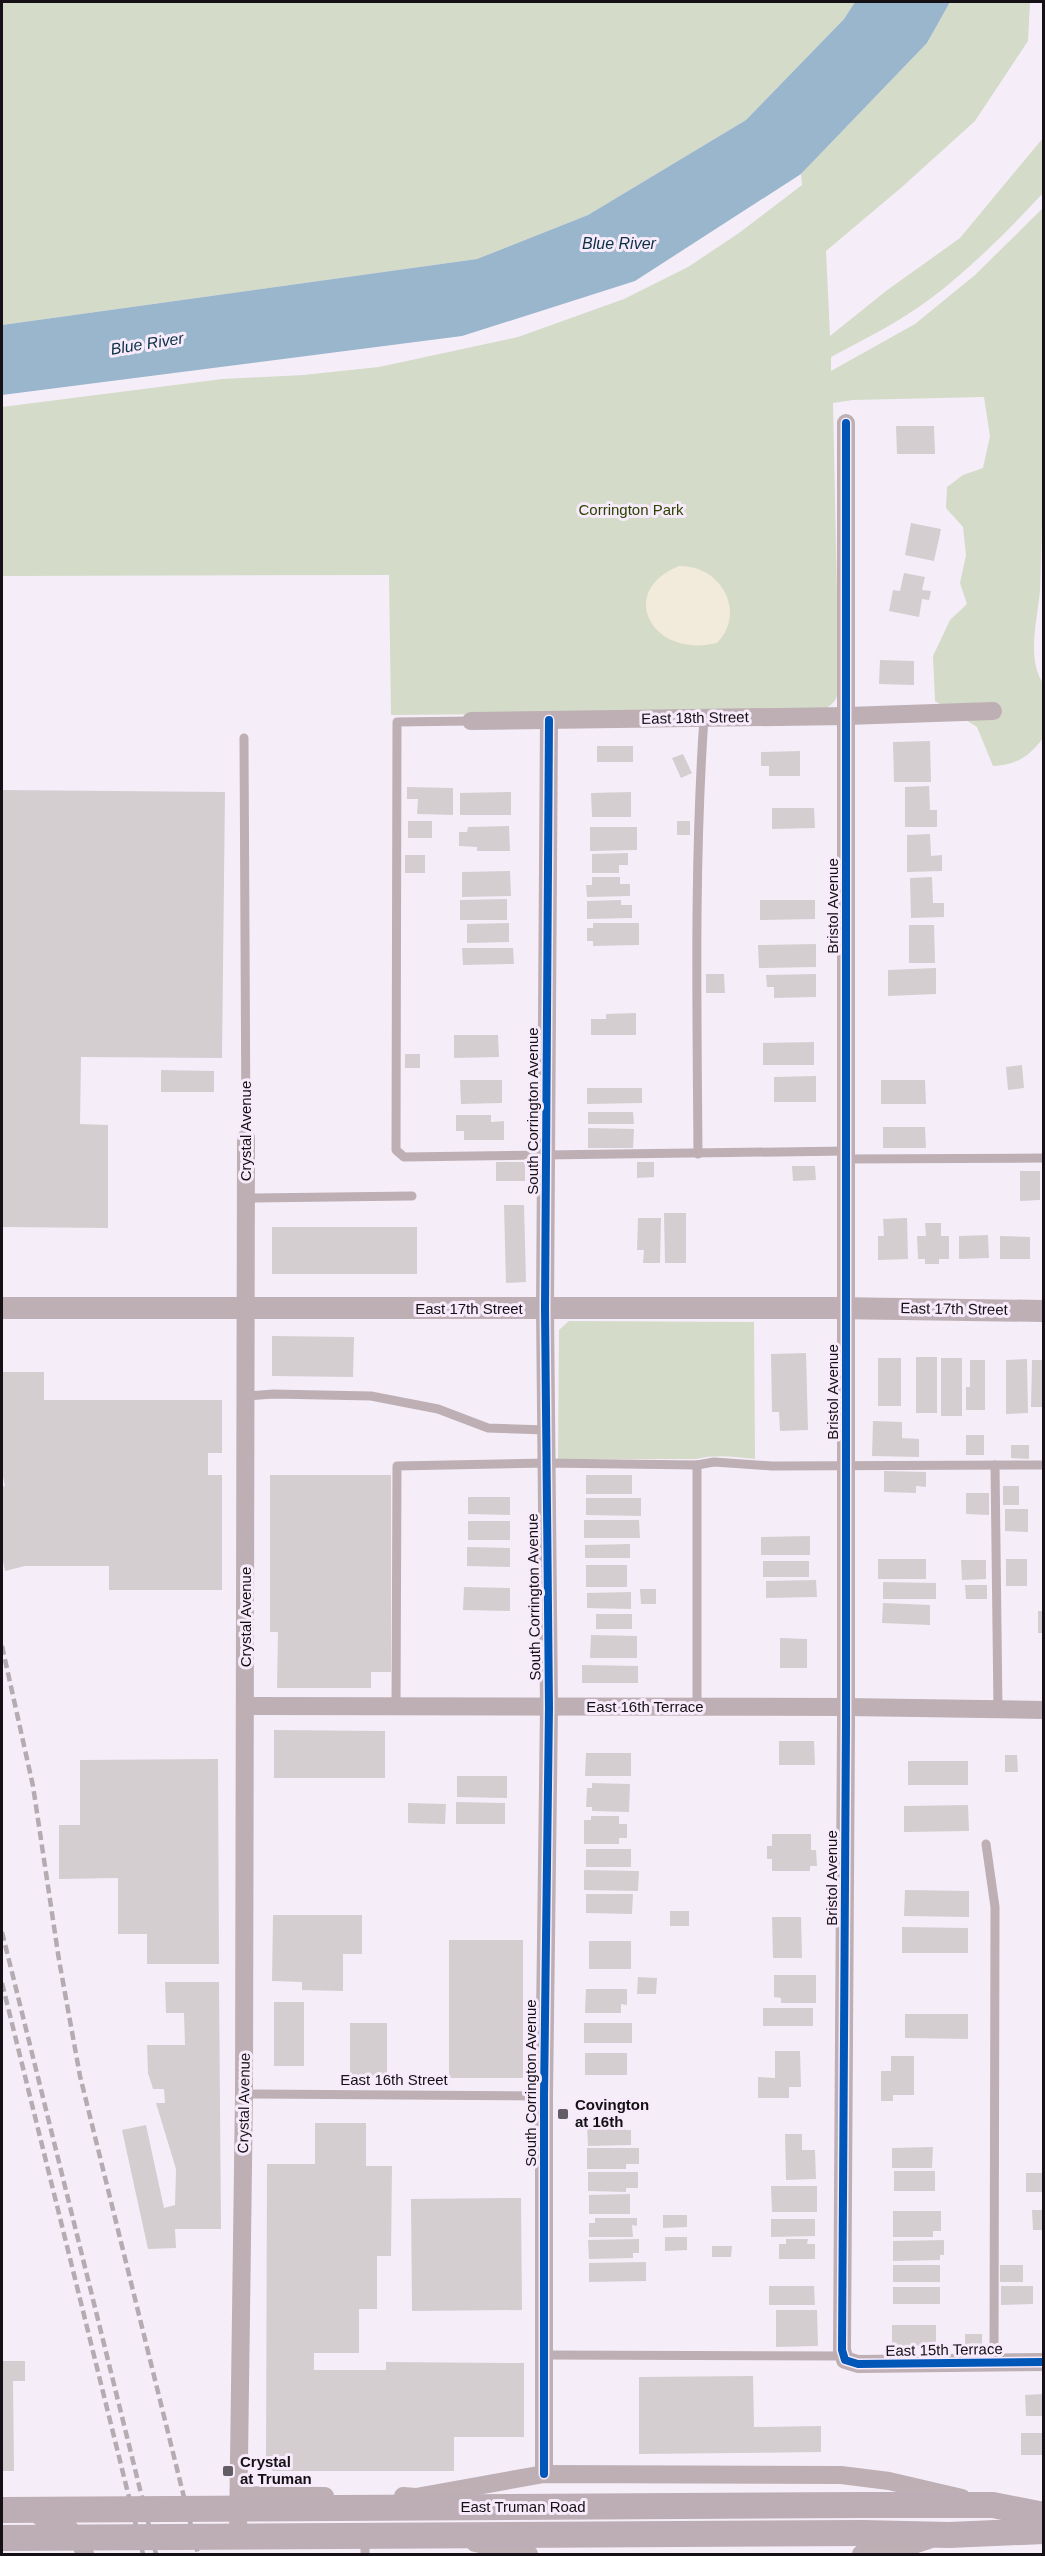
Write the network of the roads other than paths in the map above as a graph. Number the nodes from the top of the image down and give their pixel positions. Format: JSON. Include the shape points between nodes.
{"nodes":[{"id":1,"x":846,"y":423,"type":"dead end"},
{"id":2,"x":993,"y":711,"type":"dead end"},
{"id":3,"x":847,"y":716,"type":"junction"},
{"id":4,"x":704,"y":718,"type":"junction"},
{"id":5,"x":549,"y":720,"type":"junction"},
{"id":6,"x":471,"y":722,"type":"joint"},
{"id":7,"x":244,"y":738,"type":"dead end"},
{"id":8,"x":246,"y":1138,"type":"joint"},
{"id":9,"x":698,"y":1154,"type":"junction"},
{"id":10,"x":847,"y":1155,"type":"junction"},
{"id":11,"x":546,"y":1156,"type":"junction"},
{"id":12,"x":1044,"y":1158,"type":"edge"},
{"id":13,"x":412,"y":1196,"type":"dead end"},
{"id":14,"x":246,"y":1198,"type":"junction"},
{"id":15,"x":2,"y":1308,"type":"edge"},
{"id":16,"x":846,"y":1308,"type":"junction"},
{"id":17,"x":247,"y":1309,"type":"junction"},
{"id":18,"x":545,"y":1310,"type":"junction"},
{"id":19,"x":1044,"y":1311,"type":"edge"},
{"id":20,"x":247,"y":1396,"type":"junction"},
{"id":21,"x":546,"y":1430,"type":"junction"},
{"id":22,"x":546,"y":1463,"type":"junction"},
{"id":23,"x":697,"y":1465,"type":"junction"},
{"id":24,"x":846,"y":1465,"type":"junction"},
{"id":25,"x":995,"y":1465,"type":"junction"},
{"id":26,"x":1044,"y":1465,"type":"edge"},
{"id":27,"x":246,"y":1706,"type":"junction"},
{"id":28,"x":396,"y":1706,"type":"junction"},
{"id":29,"x":549,"y":1707,"type":"junction"},
{"id":30,"x":697,"y":1707,"type":"junction"},
{"id":31,"x":846,"y":1707,"type":"junction"},
{"id":32,"x":998,"y":1709,"type":"junction"},
{"id":33,"x":1044,"y":1710,"type":"edge"},
{"id":34,"x":986,"y":1844,"type":"dead end"},
{"id":35,"x":244,"y":2094,"type":"junction"},
{"id":36,"x":544,"y":2096,"type":"junction"},
{"id":37,"x":544,"y":2355,"type":"junction"},
{"id":38,"x":844,"y":2358,"type":"junction"},
{"id":39,"x":994,"y":2362,"type":"junction"},
{"id":40,"x":1044,"y":2362,"type":"edge"},
{"id":41,"x":544,"y":2474,"type":"junction"},
{"id":42,"x":239,"y":2495,"type":"junction"},
{"id":43,"x":993,"y":2505,"type":"junction"},
{"id":44,"x":2,"y":2510,"type":"edge"},
{"id":45,"x":1044,"y":2514,"type":"edge"},
{"id":46,"x":2,"y":2518,"type":"edge"},
{"id":47,"x":1044,"y":2531,"type":"edge"},
{"id":48,"x":365,"y":2532,"type":"junction"},
{"id":49,"x":2,"y":2538,"type":"edge"},
{"id":50,"x":862,"y":2544,"type":"edge"},
{"id":51,"x":86,"y":2554,"type":"edge"},
{"id":52,"x":366,"y":2554,"type":"edge"},
{"id":53,"x":529,"y":2554,"type":"edge"}],
"edges":[{"from":1,"to":3,"type":"street","name":"Bristol Avenue"},
{"from":2,"to":3,"type":"street","name":"East 18th Street"},
{"from":3,"to":4,"type":"street","name":"East 18th Street"},
{"from":3,"to":10,"type":"street","name":"Bristol Avenue"},
{"from":4,"to":5,"type":"street","name":"East 18th Street"},
{"from":4,"to":9,"type":"lane","via":[[697,909]]},
{"from":5,"to":6,"type":"street","name":"East 18th Street"},
{"from":5,"to":11,"type":"street","name":"South Corrington Avenue"},
{"from":6,"to":11,"type":"lane","name":"East 18th Street","via":[[397,722],[396,1150],[404,1156]]},
{"from":7,"to":8,"type":"lane","name":"Crystal Avenue"},
{"from":8,"to":14,"type":"street","name":"Crystal Avenue"},
{"from":9,"to":10,"type":"lane"},
{"from":9,"to":11,"type":"lane"},
{"from":10,"to":12,"type":"lane"},
{"from":10,"to":16,"type":"street","name":"Bristol Avenue"},
{"from":11,"to":18,"type":"street","name":"South Corrington Avenue"},
{"from":13,"to":14,"type":"lane"},
{"from":14,"to":17,"type":"street","name":"Crystal Avenue"},
{"from":15,"to":17,"type":"street","name":"East 17th Street"},
{"from":16,"to":18,"type":"street","name":"East 17th Street"},
{"from":16,"to":19,"type":"street","name":"East 17th Street"},
{"from":16,"to":24,"type":"street","name":"Bristol Avenue"},
{"from":17,"to":18,"type":"street","name":"East 17th Street"},
{"from":17,"to":20,"type":"street","name":"Crystal Avenue"},
{"from":18,"to":21,"type":"street","name":"South Corrington Avenue"},
{"from":20,"to":21,"type":"lane","via":[[371,1396],[438,1409],[488,1428]]},
{"from":20,"to":27,"type":"street","name":"Crystal Avenue"},
{"from":21,"to":22,"type":"street","name":"South Corrington Avenue"},
{"from":22,"to":23,"type":"lane"},
{"from":22,"to":28,"type":"lane","via":[[397,1466]]},
{"from":22,"to":29,"type":"street","name":"South Corrington Avenue"},
{"from":23,"to":24,"type":"lane"},
{"from":23,"to":30,"type":"lane"},
{"from":24,"to":25,"type":"lane"},
{"from":24,"to":31,"type":"street","name":"Bristol Avenue"},
{"from":25,"to":26,"type":"lane"},
{"from":25,"to":32,"type":"lane"},
{"from":27,"to":28,"type":"street","name":"East 16th Terrace"},
{"from":27,"to":35,"type":"street","name":"Crystal Avenue"},
{"from":28,"to":29,"type":"street","name":"East 16th Terrace"},
{"from":29,"to":30,"type":"street","name":"East 16th Terrace"},
{"from":29,"to":36,"type":"street","name":"South Corrington Avenue"},
{"from":30,"to":31,"type":"street","name":"East 16th Terrace"},
{"from":31,"to":32,"type":"street","name":"East 16th Terrace"},
{"from":31,"to":38,"type":"street","name":"Bristol Avenue"},
{"from":32,"to":33,"type":"street","name":"East 16th Terrace"},
{"from":34,"to":39,"type":"lane","via":[[994,1907]]},
{"from":35,"to":36,"type":"lane","name":"East 16th Street"},
{"from":35,"to":42,"type":"street","name":"Crystal Avenue"},
{"from":36,"to":37,"type":"street","name":"South Corrington Avenue"},
{"from":37,"to":38,"type":"lane"},
{"from":37,"to":41,"type":"street","name":"South Corrington Avenue"},
{"from":38,"to":39,"type":"street","name":"East 15th Terrace","via":[[858,2364]]},
{"from":39,"to":40,"type":"street","name":"East 15th Terrace"},
{"from":41,"to":42,"type":"street","via":[[416,2497]]},
{"from":41,"to":43,"type":"street","via":[[841,2475],[889,2481]]},
{"from":42,"to":48,"type":"street","name":"Crystal Avenue","via":[[238,2534]]},
{"from":43,"to":44,"type":"main road","name":"East Truman Road","bridge":true},
{"from":43,"to":45,"type":"main road","name":"East Truman Road"},
{"from":46,"to":51,"type":"street","via":[[48,2517],[69,2526]]},
{"from":47,"to":50,"type":"main road","name":"East Truman Road"},
{"from":48,"to":52,"type":"lane"},
{"from":48,"to":53,"type":"street","via":[[419,2531]]},
{"from":49,"to":50,"type":"main road","name":"East Truman Road","bridge":true}]}
